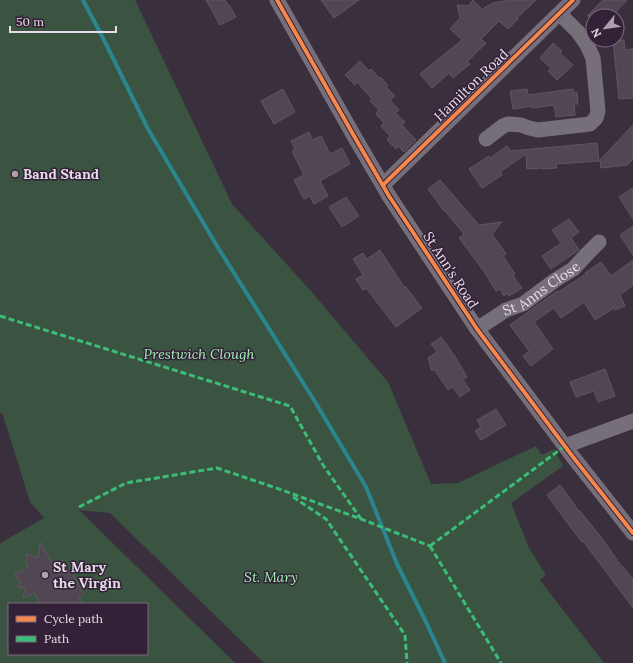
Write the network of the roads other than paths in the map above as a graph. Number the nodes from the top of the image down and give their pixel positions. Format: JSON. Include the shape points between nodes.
{"nodes":[{"id":1,"x":277,"y":0,"type":"edge"},
{"id":2,"x":573,"y":0,"type":"edge"},
{"id":3,"x":560,"y":14,"type":"junction"},
{"id":4,"x":486,"y":139,"type":"dead end"},
{"id":5,"x":383,"y":186,"type":"junction"},
{"id":6,"x":599,"y":242,"type":"dead end"},
{"id":7,"x":477,"y":329,"type":"junction"},
{"id":8,"x":633,"y":421,"type":"edge"},
{"id":9,"x":565,"y":446,"type":"junction"},
{"id":10,"x":633,"y":533,"type":"edge"}],
"edges":[{"from":1,"to":5,"type":"street","name":"St Ann's Road"},
{"from":2,"to":3,"type":"street","name":"Hamilton Road"},
{"from":3,"to":4,"type":"street","via":[[578,32],[593,58],[598,112],[596,118],[590,124],[538,130],[508,124]]},
{"from":3,"to":5,"type":"street","name":"Hamilton Road"},
{"from":5,"to":7,"type":"street","name":"St Ann's Road"},
{"from":6,"to":7,"type":"street","name":"St Anns Close","via":[[573,270],[523,304],[506,310]]},
{"from":7,"to":9,"type":"street","name":"St Ann's Road"},
{"from":8,"to":9,"type":"street"},
{"from":9,"to":10,"type":"street","name":"St Ann's Road"}]}
